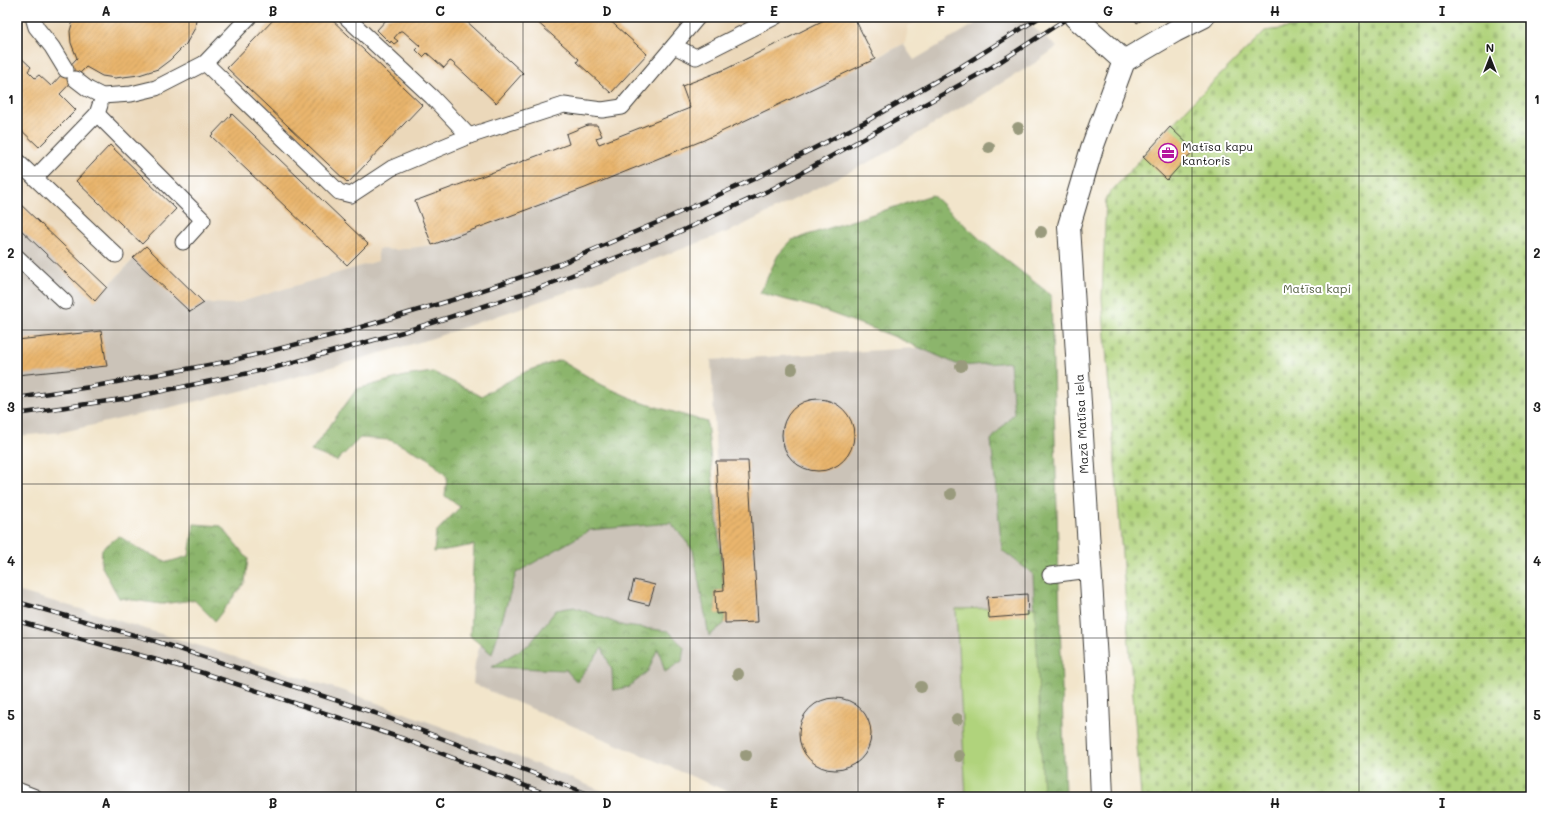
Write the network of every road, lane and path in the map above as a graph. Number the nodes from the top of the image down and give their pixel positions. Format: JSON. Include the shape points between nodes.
{"nodes":[{"id":1,"x":33,"y":17,"type":"edge"},
{"id":2,"x":249,"y":17,"type":"edge"},
{"id":3,"x":346,"y":17,"type":"edge"},
{"id":4,"x":698,"y":17,"type":"edge"},
{"id":5,"x":775,"y":17,"type":"edge"},
{"id":6,"x":1075,"y":17,"type":"edge"},
{"id":7,"x":1203,"y":17,"type":"edge"},
{"id":8,"x":674,"y":46,"type":"junction"},
{"id":9,"x":1124,"y":61,"type":"junction"},
{"id":10,"x":205,"y":63,"type":"junction"},
{"id":11,"x":102,"y":96,"type":"junction"},
{"id":12,"x":97,"y":114,"type":"junction"},
{"id":13,"x":469,"y":136,"type":"junction"},
{"id":14,"x":17,"y":161,"type":"edge"},
{"id":15,"x":35,"y":178,"type":"junction"},
{"id":16,"x":183,"y":242,"type":"dead end"},
{"id":17,"x":116,"y":255,"type":"dead end"},
{"id":18,"x":17,"y":257,"type":"edge"},
{"id":19,"x":65,"y":302,"type":"dead end"},
{"id":20,"x":1090,"y":570,"type":"junction"},
{"id":21,"x":1050,"y":575,"type":"dead end"},
{"id":22,"x":17,"y":790,"type":"edge"},
{"id":23,"x":35,"y":797,"type":"edge"},
{"id":24,"x":1102,"y":797,"type":"edge"}],
"edges":[{"from":1,"to":11,"type":"lane","via":[[36,27],[71,74],[88,89]]},
{"from":2,"to":10,"type":"lane"},
{"from":3,"to":13,"type":"lane","via":[[432,97]]},
{"from":4,"to":8,"type":"lane"},
{"from":5,"to":8,"type":"lane","via":[[696,57]]},
{"from":6,"to":9,"type":"street"},
{"from":7,"to":9,"type":"street"},
{"from":8,"to":13,"type":"lane","via":[[622,107],[602,110],[564,105]]},
{"from":9,"to":20,"type":"street","name":"Mazā Matīsa iela","via":[[1092,148],[1068,226]]},
{"from":10,"to":11,"type":"lane","via":[[156,88],[131,94]]},
{"from":10,"to":13,"type":"lane","via":[[339,192],[351,194],[392,168]]},
{"from":11,"to":12,"type":"lane"},
{"from":12,"to":15,"type":"lane"},
{"from":12,"to":16,"type":"lane","via":[[203,220]]},
{"from":14,"to":15,"type":"lane"},
{"from":15,"to":17,"type":"lane"},
{"from":18,"to":19,"type":"lane"},
{"from":20,"to":21,"type":"lane"},
{"from":20,"to":24,"type":"street","name":"Mazā Matīsa iela"},
{"from":22,"to":23,"type":"lane"}]}
